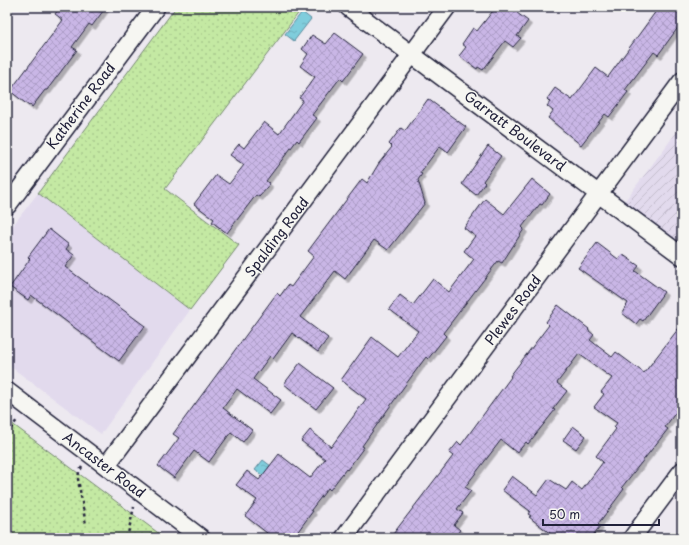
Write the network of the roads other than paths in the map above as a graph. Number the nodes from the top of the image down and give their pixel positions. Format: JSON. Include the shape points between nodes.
{"nodes":[{"id":1,"x":156,"y":7,"type":"edge"},
{"id":2,"x":348,"y":7,"type":"edge"},
{"id":3,"x":447,"y":7,"type":"edge"},
{"id":4,"x":413,"y":55,"type":"junction"},
{"id":5,"x":682,"y":81,"type":"edge"},
{"id":6,"x":599,"y":193,"type":"junction"},
{"id":7,"x":7,"y":206,"type":"edge"},
{"id":8,"x":682,"y":256,"type":"edge"},
{"id":9,"x":7,"y":391,"type":"edge"},
{"id":10,"x":106,"y":466,"type":"junction"},
{"id":11,"x":682,"y":471,"type":"edge"},
{"id":12,"x":201,"y":538,"type":"edge"},
{"id":13,"x":344,"y":538,"type":"edge"},
{"id":14,"x":632,"y":538,"type":"edge"}],
"edges":[{"from":1,"to":7,"type":"street","name":"Katherine Road"},
{"from":2,"to":4,"type":"street","name":"Garratt Boulevard"},
{"from":3,"to":4,"type":"street","name":"Spalding Road"},
{"from":4,"to":6,"type":"street","name":"Garratt Boulevard"},
{"from":4,"to":10,"type":"street","name":"Spalding Road"},
{"from":5,"to":6,"type":"street","name":"Plewes Road"},
{"from":6,"to":8,"type":"street","name":"Garratt Boulevard"},
{"from":6,"to":13,"type":"street","name":"Plewes Road"},
{"from":9,"to":10,"type":"street","name":"Ancaster Road"},
{"from":10,"to":12,"type":"street","name":"Ancaster Road"},
{"from":11,"to":14,"type":"street"}]}
